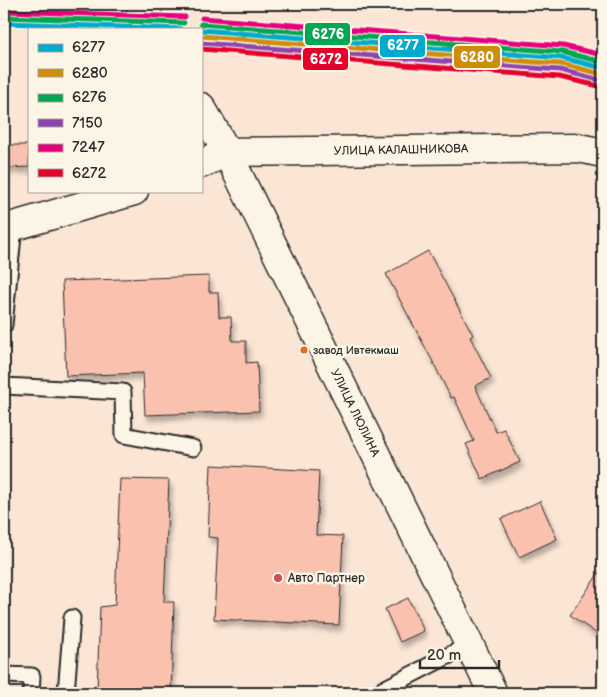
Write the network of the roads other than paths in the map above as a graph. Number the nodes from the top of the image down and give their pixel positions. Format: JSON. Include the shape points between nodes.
{"nodes":[{"id":1,"x":140,"y":4,"type":"edge"},
{"id":2,"x":154,"y":20,"type":"edge"},
{"id":3,"x":202,"y":109,"type":"edge"},
{"id":4,"x":227,"y":152,"type":"junction"},
{"id":5,"x":603,"y":153,"type":"edge"},
{"id":6,"x":202,"y":164,"type":"edge"},
{"id":7,"x":130,"y":192,"type":"edge"},
{"id":8,"x":9,"y":226,"type":"edge"},
{"id":9,"x":4,"y":325,"type":"edge"},
{"id":10,"x":4,"y":386,"type":"edge"},
{"id":11,"x":192,"y":448,"type":"dead end"},
{"id":12,"x":72,"y":618,"type":"dead end"},
{"id":13,"x":469,"y":645,"type":"junction"},
{"id":14,"x":4,"y":675,"type":"edge"},
{"id":15,"x":31,"y":693,"type":"edge"},
{"id":16,"x":66,"y":693,"type":"edge"},
{"id":17,"x":381,"y":693,"type":"edge"},
{"id":18,"x":493,"y":693,"type":"edge"}],
"edges":[{"from":1,"to":2,"type":"main road"},
{"from":3,"to":4,"type":"main road","name":"УЛИЦА ЛЮЛИНА"},
{"from":4,"to":5,"type":"main road","name":"УЛИЦА КАЛАШНИКОВА","via":[[579,148]]},
{"from":4,"to":6,"type":"main road","name":"УЛИЦА КАЛАШНИКОВА"},
{"from":4,"to":13,"type":"main road","name":"УЛИЦА ЛЮЛИНА"},
{"from":7,"to":8,"type":"main road"},
{"from":8,"to":9,"type":"lane"},
{"from":10,"to":11,"type":"lane","via":[[123,392],[124,435]]},
{"from":12,"to":16,"type":"lane"},
{"from":13,"to":17,"type":"lane"},
{"from":13,"to":18,"type":"main road","name":"УЛИЦА ЛЮЛИНА"},
{"from":14,"to":15,"type":"lane","via":[[32,676]]}]}
